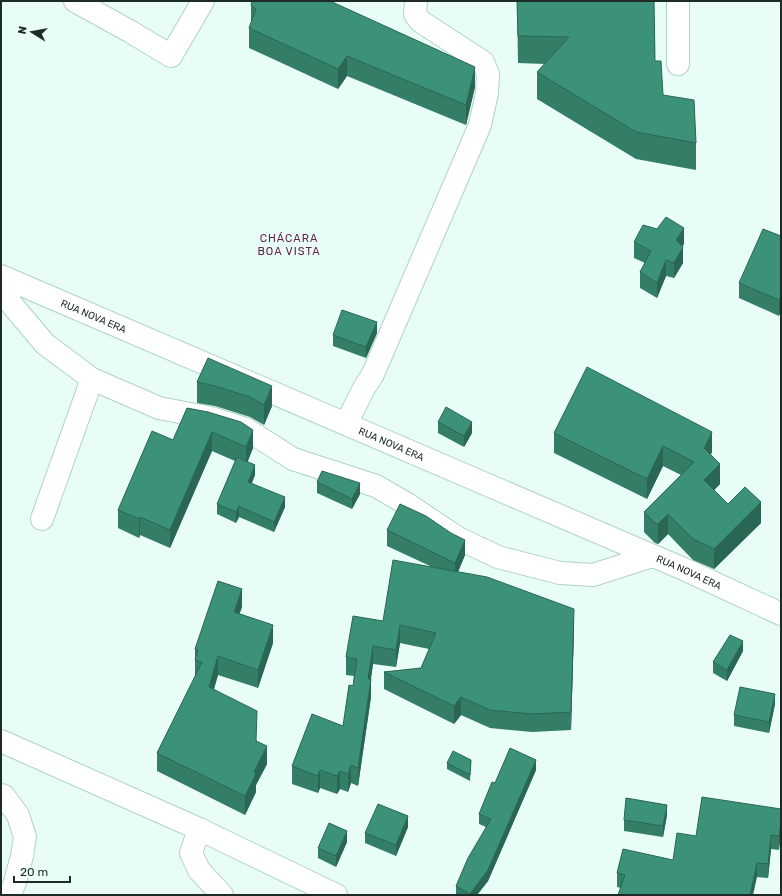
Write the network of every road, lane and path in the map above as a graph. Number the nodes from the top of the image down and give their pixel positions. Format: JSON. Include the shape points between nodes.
{"nodes":[{"id":1,"x":75,"y":1,"type":"edge"},
{"id":2,"x":203,"y":1,"type":"edge"},
{"id":3,"x":416,"y":1,"type":"edge"},
{"id":4,"x":678,"y":1,"type":"edge"},
{"id":5,"x":678,"y":64,"type":"dead end"},
{"id":6,"x":1,"y":276,"type":"edge"},
{"id":7,"x":1,"y":288,"type":"edge"},
{"id":8,"x":92,"y":379,"type":"junction"},
{"id":9,"x":346,"y":424,"type":"junction"},
{"id":10,"x":42,"y":519,"type":"dead end"},
{"id":11,"x":652,"y":556,"type":"junction"},
{"id":12,"x":781,"y":614,"type":"edge"},
{"id":13,"x":1,"y":741,"type":"edge"},
{"id":14,"x":1,"y":795,"type":"edge"},
{"id":15,"x":199,"y":829,"type":"junction"},
{"id":16,"x":20,"y":865,"type":"junction"},
{"id":17,"x":1,"y":877,"type":"edge"},
{"id":18,"x":10,"y":895,"type":"edge"},
{"id":19,"x":222,"y":895,"type":"edge"},
{"id":20,"x":336,"y":895,"type":"edge"}],
"edges":[{"from":1,"to":2,"type":"street","via":[[171,56]]},
{"from":3,"to":9,"type":"street","via":[[415,14],[420,21],[483,62],[488,74],[487,93],[480,126],[373,374]]},
{"from":4,"to":5,"type":"street"},
{"from":6,"to":9,"type":"street","name":"RUA NOVA ERA"},
{"from":7,"to":8,"type":"street","via":[[45,344]]},
{"from":8,"to":10,"type":"street"},
{"from":8,"to":11,"type":"street","via":[[159,408],[211,418],[246,430],[293,459],[376,486],[458,538],[498,557],[560,573],[593,575]]},
{"from":9,"to":11,"type":"street","name":"RUA NOVA ERA"},
{"from":11,"to":12,"type":"street","name":"RUA NOVA ERA"},
{"from":13,"to":15,"type":"street"},
{"from":14,"to":16,"type":"street","via":[[18,815],[25,837]]},
{"from":15,"to":19,"type":"street","via":[[191,853],[199,870]]},
{"from":15,"to":20,"type":"street"},
{"from":16,"to":17,"type":"street"},
{"from":16,"to":18,"type":"street"}]}
